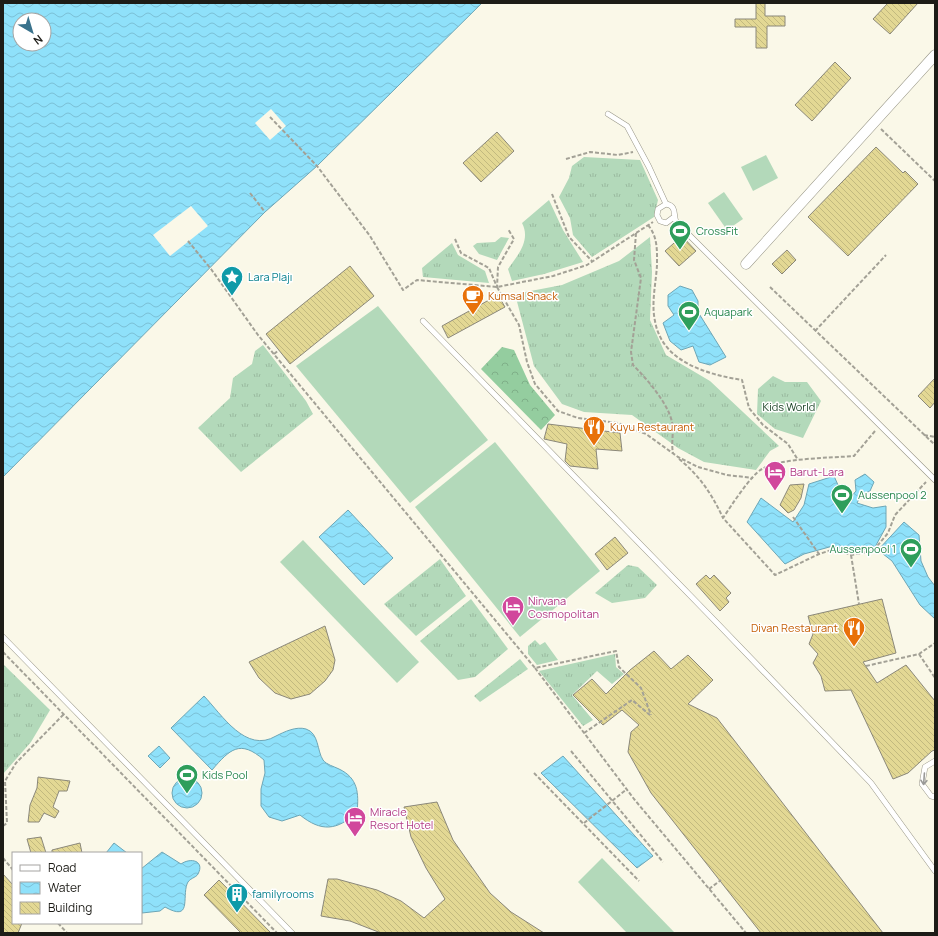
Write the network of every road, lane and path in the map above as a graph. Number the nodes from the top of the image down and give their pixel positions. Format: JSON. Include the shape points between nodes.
{"nodes":[{"id":1,"x":935,"y":55,"type":"edge"},
{"id":2,"x":608,"y":114,"type":"dead end"},
{"id":3,"x":270,"y":118,"type":"dead end"},
{"id":4,"x":875,"y":123,"type":"junction"},
{"id":5,"x":640,"y":150,"type":"junction"},
{"id":6,"x":566,"y":159,"type":"dead end"},
{"id":7,"x":935,"y":181,"type":"edge"},
{"id":8,"x":250,"y":193,"type":"dead end"},
{"id":9,"x":552,"y":194,"type":"dead end"},
{"id":10,"x":666,"y":204,"type":"junction"},
{"id":11,"x":266,"y":212,"type":"dead end"},
{"id":12,"x":674,"y":217,"type":"junction"},
{"id":13,"x":658,"y":218,"type":"junction"},
{"id":14,"x":648,"y":225,"type":"junction"},
{"id":15,"x":508,"y":229,"type":"dead end"},
{"id":16,"x":636,"y":233,"type":"junction"},
{"id":17,"x":455,"y":239,"type":"dead end"},
{"id":18,"x":188,"y":241,"type":"dead end"},
{"id":19,"x":886,"y":255,"type":"dead end"},
{"id":20,"x":592,"y":261,"type":"junction"},
{"id":21,"x":746,"y":264,"type":"dead end"},
{"id":22,"x":497,"y":287,"type":"junction"},
{"id":23,"x":770,"y":287,"type":"dead end"},
{"id":24,"x":423,"y":321,"type":"dead end"},
{"id":25,"x":815,"y":331,"type":"junction"},
{"id":26,"x":279,"y":350,"type":"dead end"},
{"id":27,"x":274,"y":354,"type":"junction"},
{"id":28,"x":881,"y":435,"type":"dead end"},
{"id":29,"x":923,"y":435,"type":"junction"},
{"id":30,"x":935,"y":437,"type":"edge"},
{"id":31,"x":935,"y":445,"type":"edge"},
{"id":32,"x":672,"y":453,"type":"junction"},
{"id":33,"x":798,"y":460,"type":"junction"},
{"id":34,"x":922,"y":476,"type":"dead end"},
{"id":35,"x":753,"y":478,"type":"junction"},
{"id":36,"x":935,"y":480,"type":"edge"},
{"id":37,"x":793,"y":517,"type":"dead end"},
{"id":38,"x":723,"y":518,"type":"junction"},
{"id":39,"x":819,"y":554,"type":"junction"},
{"id":40,"x":851,"y":555,"type":"junction"},
{"id":41,"x":860,"y":604,"type":"dead end"},
{"id":42,"x":3,"y":637,"type":"edge"},
{"id":43,"x":935,"y":642,"type":"edge"},
{"id":44,"x":3,"y":652,"type":"edge"},
{"id":45,"x":918,"y":654,"type":"junction"},
{"id":46,"x":866,"y":666,"type":"dead end"},
{"id":47,"x":535,"y":668,"type":"junction"},
{"id":48,"x":935,"y":678,"type":"edge"},
{"id":49,"x":64,"y":714,"type":"junction"},
{"id":50,"x":584,"y":732,"type":"junction"},
{"id":51,"x":571,"y":751,"type":"dead end"},
{"id":52,"x":935,"y":761,"type":"edge"},
{"id":53,"x":534,"y":773,"type":"dead end"},
{"id":54,"x":627,"y":789,"type":"junction"},
{"id":55,"x":935,"y":797,"type":"edge"},
{"id":56,"x":612,"y":800,"type":"junction"},
{"id":57,"x":584,"y":823,"type":"junction"},
{"id":58,"x":3,"y":826,"type":"edge"},
{"id":59,"x":3,"y":858,"type":"edge"},
{"id":60,"x":663,"y":862,"type":"dead end"},
{"id":61,"x":12,"y":869,"type":"edge"},
{"id":62,"x":935,"y":871,"type":"edge"},
{"id":63,"x":721,"y":880,"type":"dead end"},
{"id":64,"x":639,"y":881,"type":"dead end"},
{"id":65,"x":709,"y":889,"type":"junction"},
{"id":66,"x":59,"y":924,"type":"edge"},
{"id":67,"x":67,"y":933,"type":"edge"},
{"id":68,"x":277,"y":933,"type":"edge"},
{"id":69,"x":292,"y":933,"type":"edge"},
{"id":70,"x":746,"y":933,"type":"edge"}],
"edges":[{"from":1,"to":4,"type":"street"},
{"from":2,"to":5,"type":"lane","via":[[627,126]]},
{"from":3,"to":22,"type":"path","via":[[317,166],[370,236],[403,290],[417,280]]},
{"from":4,"to":7,"type":"path"},
{"from":4,"to":21,"type":"street"},
{"from":5,"to":6,"type":"path","via":[[618,155],[590,152]]},
{"from":5,"to":10,"type":"lane"},
{"from":8,"to":11,"type":"path"},
{"from":9,"to":20,"type":"path","via":[[570,237]]},
{"from":10,"to":12,"type":"lane","via":[[673,208]]},
{"from":10,"to":13,"type":"lane","via":[[658,209]]},
{"from":12,"to":13,"type":"lane","via":[[666,223]]},
{"from":12,"to":36,"type":"lane","via":[[676,222]]},
{"from":13,"to":14,"type":"path"},
{"from":14,"to":16,"type":"path"},
{"from":14,"to":33,"type":"path","via":[[655,233],[657,252],[655,321],[666,347],[687,365],[723,377],[742,380],[749,408],[763,425],[788,444]]},
{"from":15,"to":22,"type":"path","via":[[514,239],[498,267]]},
{"from":16,"to":20,"type":"path"},
{"from":16,"to":32,"type":"path","via":[[634,260],[641,278],[632,352],[633,365],[659,395],[672,422]]},
{"from":17,"to":22,"type":"path","via":[[461,252],[489,268]]},
{"from":18,"to":27,"type":"path"},
{"from":19,"to":25,"type":"path"},
{"from":20,"to":22,"type":"path","via":[[553,276]]},
{"from":22,"to":32,"type":"path","via":[[519,325],[526,362],[535,384],[558,411],[578,418],[618,424],[646,434]]},
{"from":23,"to":25,"type":"path"},
{"from":24,"to":62,"type":"lane","via":[[871,783]]},
{"from":25,"to":29,"type":"path"},
{"from":26,"to":27,"type":"path"},
{"from":27,"to":47,"type":"path"},
{"from":28,"to":33,"type":"path","via":[[876,430],[854,456]]},
{"from":29,"to":30,"type":"path"},
{"from":29,"to":31,"type":"path"},
{"from":32,"to":35,"type":"path","via":[[698,467],[727,475]]},
{"from":32,"to":38,"type":"path","via":[[693,470],[713,495]]},
{"from":33,"to":35,"type":"path","via":[[761,469]]},
{"from":34,"to":40,"type":"path","via":[[928,481],[895,514],[888,533],[873,551]]},
{"from":35,"to":38,"type":"path"},
{"from":37,"to":39,"type":"path"},
{"from":38,"to":39,"type":"path","via":[[775,575]]},
{"from":39,"to":40,"type":"path","via":[[834,549]]},
{"from":40,"to":41,"type":"path"},
{"from":42,"to":69,"type":"lane"},
{"from":43,"to":45,"type":"path"},
{"from":44,"to":49,"type":"path"},
{"from":45,"to":46,"type":"path"},
{"from":45,"to":48,"type":"path"},
{"from":47,"to":50,"type":"path"},
{"from":47,"to":50,"type":"path","via":[[616,651],[619,667],[641,688],[651,715],[632,700]]},
{"from":49,"to":58,"type":"path","via":[[16,763],[5,781],[7,823]]},
{"from":49,"to":68,"type":"path"},
{"from":50,"to":54,"type":"path"},
{"from":51,"to":56,"type":"path"},
{"from":52,"to":55,"type":"lane","one_way":true,"via":[[925,767],[922,784],[931,796]]},
{"from":53,"to":57,"type":"path"},
{"from":54,"to":56,"type":"path"},
{"from":54,"to":65,"type":"path"},
{"from":56,"to":57,"type":"path"},
{"from":56,"to":60,"type":"path"},
{"from":57,"to":64,"type":"path"},
{"from":59,"to":61,"type":"path"},
{"from":63,"to":65,"type":"path"},
{"from":65,"to":70,"type":"path"},
{"from":66,"to":67,"type":"path"}]}
